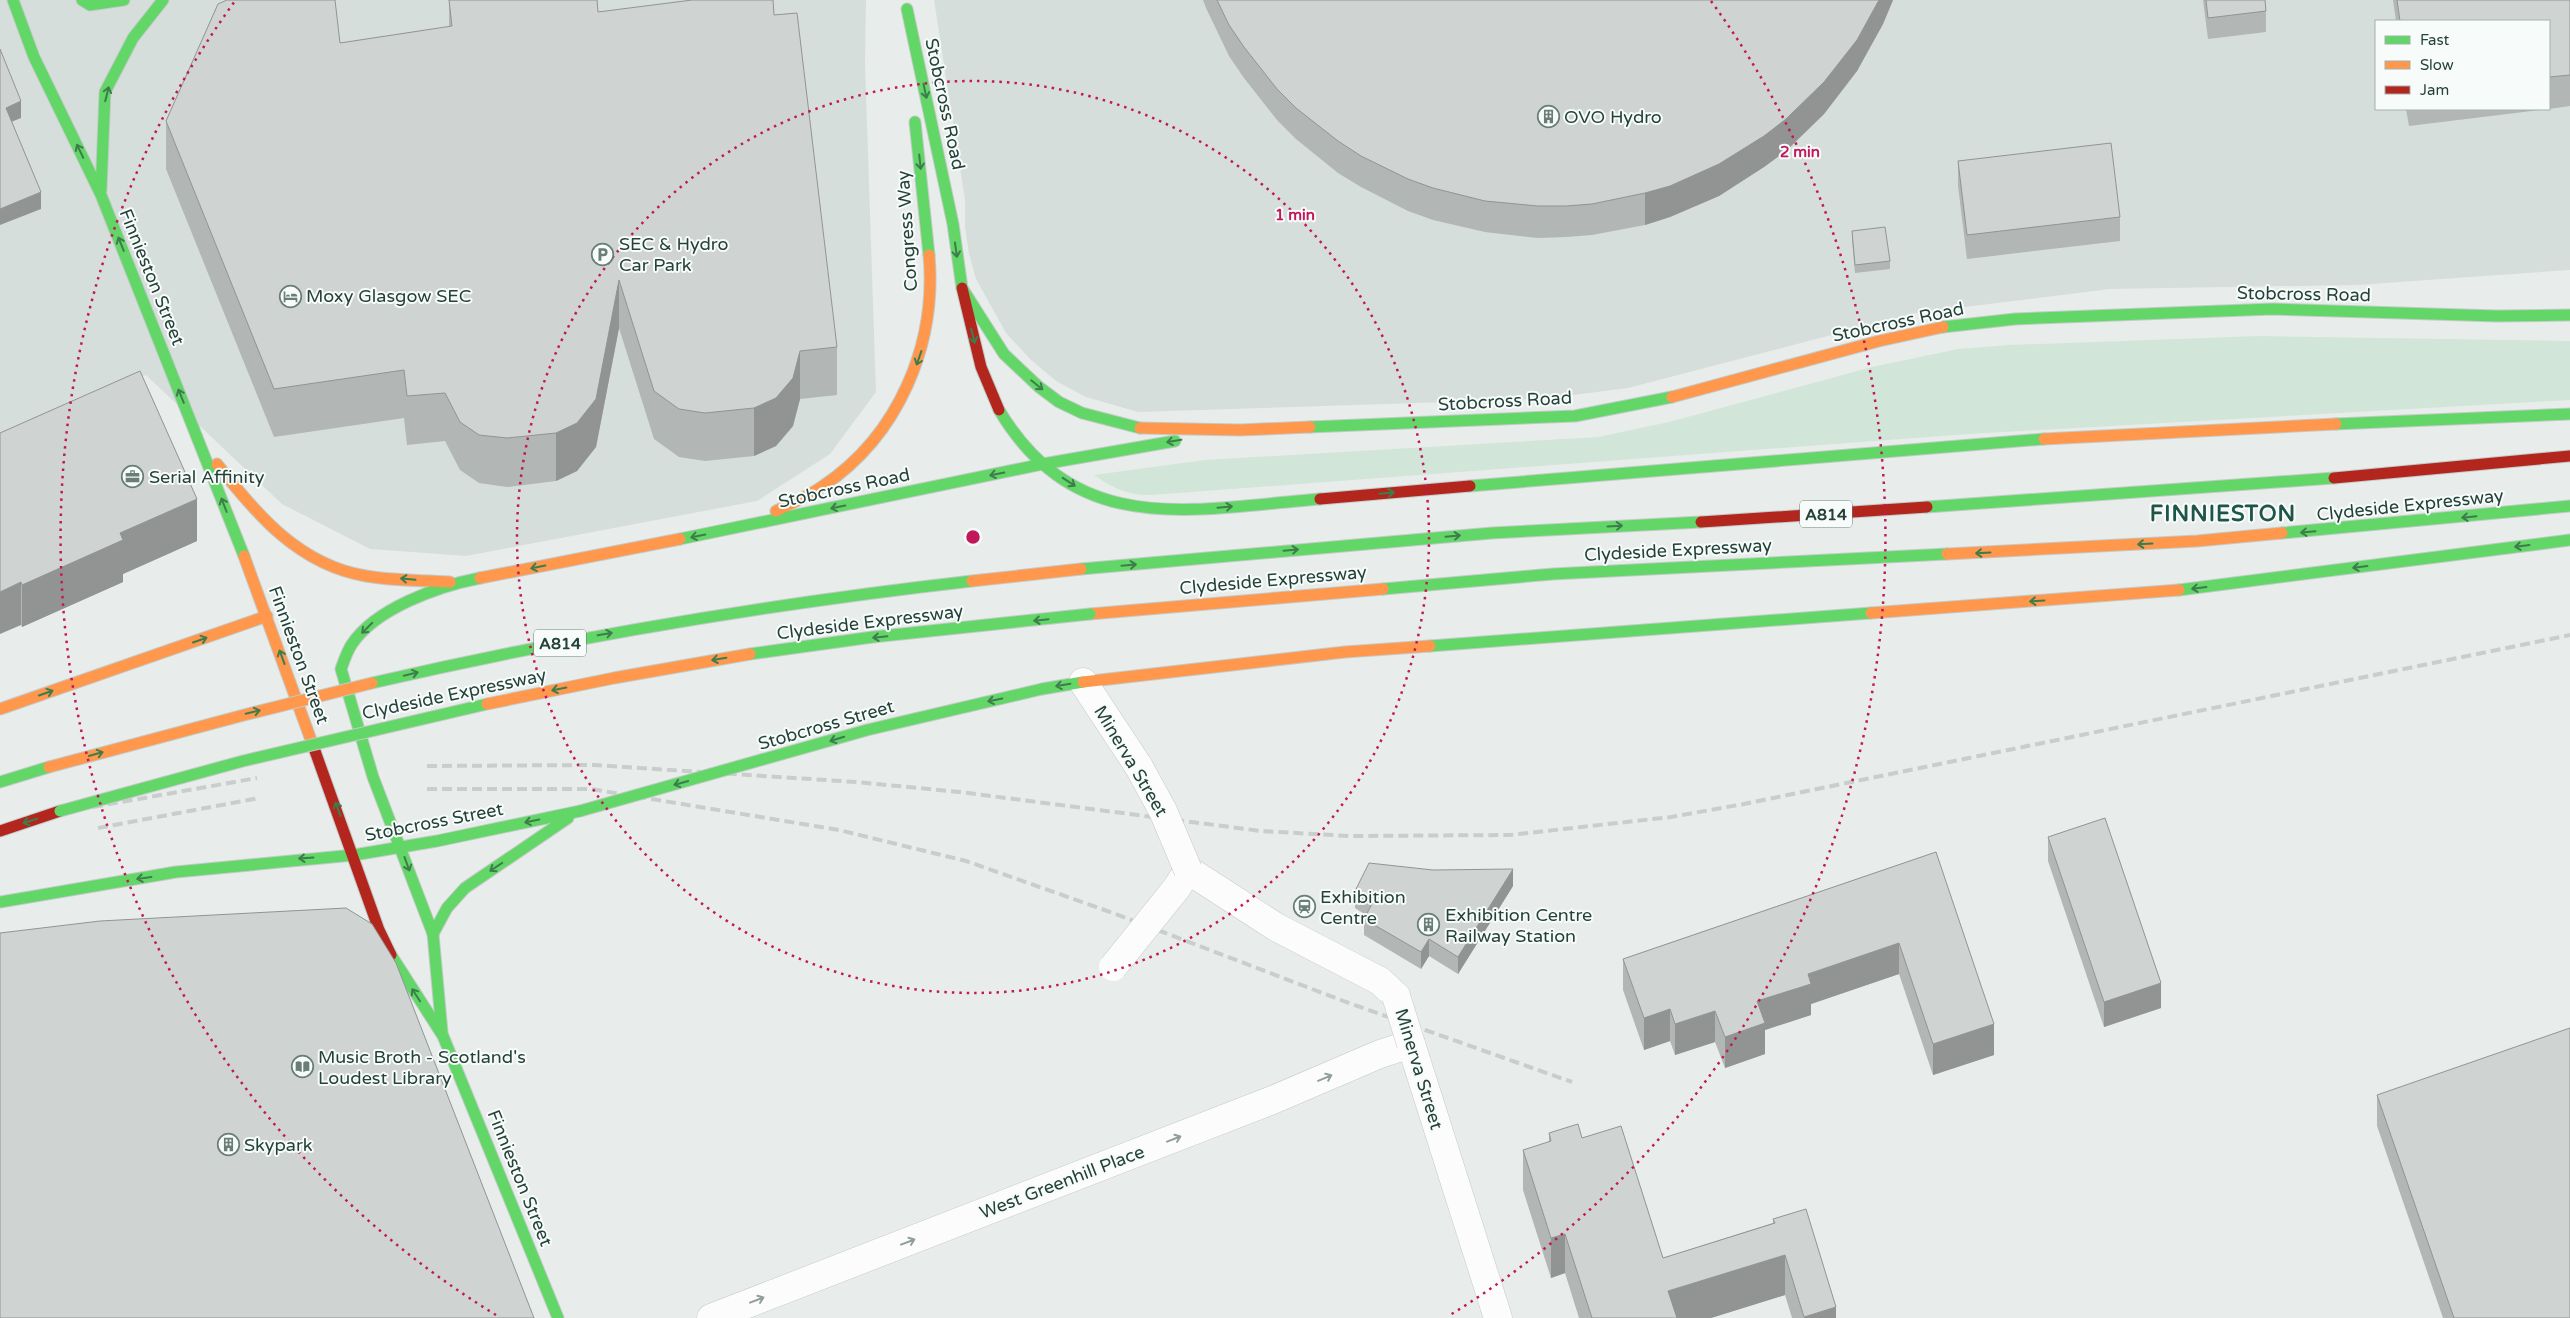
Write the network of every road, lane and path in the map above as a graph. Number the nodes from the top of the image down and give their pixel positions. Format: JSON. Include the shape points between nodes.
{"nodes":[{"id":1,"x":14,"y":0,"type":"edge"},
{"id":2,"x":82,"y":0,"type":"edge"},
{"id":3,"x":124,"y":0,"type":"edge"},
{"id":4,"x":163,"y":0,"type":"edge"},
{"id":5,"x":907,"y":4,"type":"edge"},
{"id":6,"x":101,"y":195,"type":"junction"},
{"id":7,"x":962,"y":288,"type":"junction"},
{"id":8,"x":2570,"y":314,"type":"edge"},
{"id":9,"x":2570,"y":414,"type":"edge"},
{"id":10,"x":1240,"y":430,"type":"junction"},
{"id":11,"x":199,"y":441,"type":"junction"},
{"id":12,"x":2570,"y":456,"type":"edge"},
{"id":13,"x":1043,"y":464,"type":"junction"},
{"id":14,"x":2570,"y":506,"type":"edge"},
{"id":15,"x":746,"y":526,"type":"junction"},
{"id":16,"x":2570,"y":540,"type":"edge"},
{"id":17,"x":456,"y":583,"type":"junction"},
{"id":18,"x":267,"y":616,"type":"junction"},
{"id":19,"x":1083,"y":682,"type":"junction"},
{"id":20,"x":0,"y":709,"type":"edge"},
{"id":21,"x":0,"y":782,"type":"edge"},
{"id":22,"x":580,"y":810,"type":"junction"},
{"id":23,"x":0,"y":831,"type":"edge"},
{"id":24,"x":401,"y":846,"type":"junction"},
{"id":25,"x":354,"y":855,"type":"junction"},
{"id":26,"x":1181,"y":880,"type":"junction"},
{"id":27,"x":0,"y":902,"type":"edge"},
{"id":28,"x":433,"y":934,"type":"junction"},
{"id":29,"x":1110,"y":970,"type":"dead end"},
{"id":30,"x":443,"y":1036,"type":"junction"},
{"id":31,"x":1411,"y":1044,"type":"junction"},
{"id":32,"x":558,"y":1318,"type":"edge"},
{"id":33,"x":711,"y":1318,"type":"edge"},
{"id":34,"x":1498,"y":1318,"type":"edge"}],
"edges":[{"from":6,"to":1,"type":"main road","name":"Finnieston Street","one_way":true,"via":[[34,56]]},
{"from":2,"to":3,"type":"main road","via":[[90,5]]},
{"from":6,"to":4,"type":"main road","one_way":true,"via":[[105,92],[133,38]]},
{"from":5,"to":7,"type":"main road","name":"Stobcross Road","one_way":true,"via":[[953,224]]},
{"from":5,"to":15,"type":"main road","name":"Congress Way","one_way":true,"via":[[931,286],[922,350],[897,408],[851,463],[823,486]]},
{"from":11,"to":6,"type":"main road","name":"Finnieston Street","one_way":true},
{"from":7,"to":10,"type":"main road","name":"Stobcross Road","one_way":true,"via":[[1004,354],[1059,402],[1082,413],[1135,428]]},
{"from":7,"to":13,"type":"main road","one_way":true,"via":[[989,391],[1016,436]]},
{"from":8,"to":10,"type":"main road","name":"Stobcross Road","via":[[2497,316],[2273,309],[2015,319],[1937,328],[1659,401],[1575,416]]},
{"from":13,"to":9,"type":"main road","one_way":true,"via":[[1087,493],[1134,507],[1171,511],[2078,436]]},
{"from":10,"to":13,"type":"main road","name":"Stobcross Road","one_way":true},
{"from":17,"to":11,"type":"main road","one_way":true,"via":[[356,575],[307,556],[260,518]]},
{"from":18,"to":11,"type":"main road","name":"Finnieston Street","one_way":true},
{"from":21,"to":12,"type":"main road","name":"Clydeside Expressway","number":"A814","one_way":true,"bridge":true,"via":[[251,712],[458,663],[786,604],[1081,569],[1492,533],[2064,498],[2408,473]]},
{"from":13,"to":15,"type":"main road","name":"Stobcross Road","one_way":true},
{"from":14,"to":23,"type":"main road","name":"Clydeside Expressway","one_way":true,"bridge":true,"via":[[2197,541],[1554,574],[1090,614],[804,646],[594,682],[404,722],[286,750],[60,811]]},
{"from":15,"to":17,"type":"main road","name":"Stobcross Road","one_way":true},
{"from":16,"to":19,"type":"main road","name":"Stobcross Street","one_way":true,"via":[[2172,591],[1345,652]]},
{"from":17,"to":24,"type":"main road","one_way":true,"via":[[392,609],[376,620],[352,644],[341,669],[373,777]]},
{"from":20,"to":18,"type":"main road","one_way":true},
{"from":25,"to":18,"type":"main road","name":"Finnieston Street","one_way":true},
{"from":19,"to":22,"type":"main road","name":"Stobcross Street","one_way":true,"bridge":true,"via":[[867,730]]},
{"from":19,"to":26,"type":"street","name":"Minerva Street","bridge":true,"via":[[1139,767],[1163,811]]},
{"from":22,"to":24,"type":"main road","name":"Stobcross Street","one_way":true},
{"from":22,"to":28,"type":"main road","name":"Stobcross Street","one_way":true,"via":[[465,888],[447,908]]},
{"from":24,"to":25,"type":"main road","name":"Stobcross Street"},
{"from":24,"to":28,"type":"main road","one_way":true},
{"from":25,"to":27,"type":"main road","name":"Stobcross Street","one_way":true,"via":[[300,858],[144,878]]},
{"from":30,"to":25,"type":"main road","name":"Finnieston Street","one_way":true,"via":[[394,962],[379,930]]},
{"from":26,"to":29,"type":"street","bridge":true},
{"from":26,"to":31,"type":"street","name":"Minerva Street","bridge":true,"via":[[1380,980],[1396,996]]},
{"from":28,"to":30,"type":"main road"},
{"from":30,"to":32,"type":"main road","name":"Finnieston Street"},
{"from":33,"to":31,"type":"street","name":"West Greenhill Place","one_way":true},
{"from":31,"to":34,"type":"street","name":"Minerva Street"}]}
